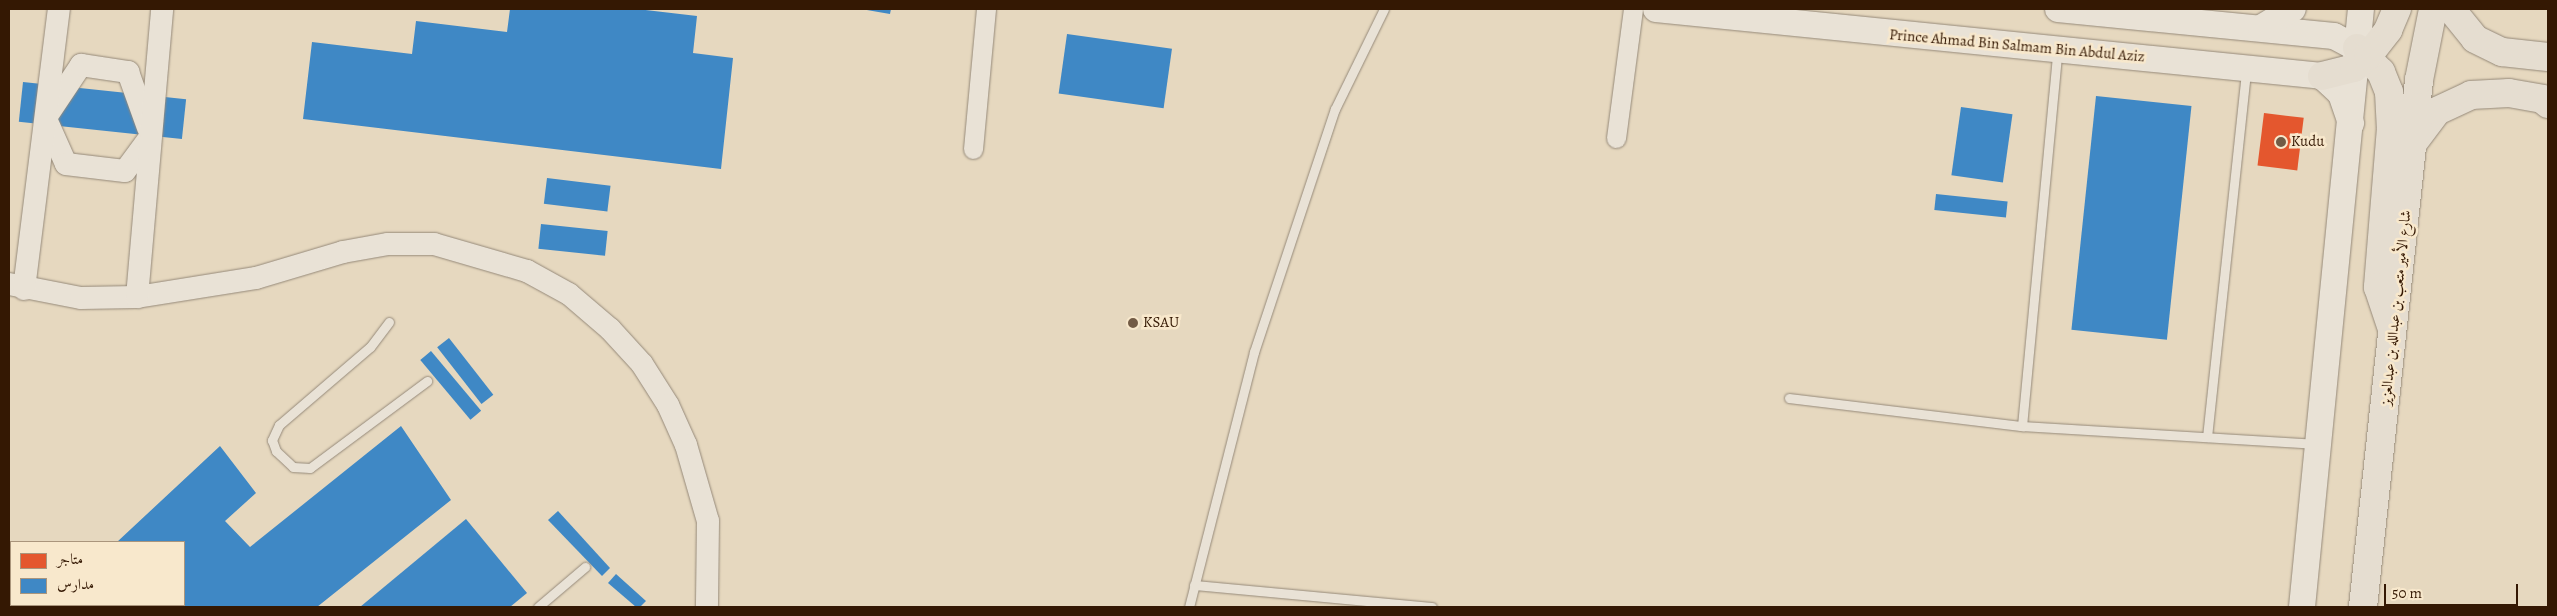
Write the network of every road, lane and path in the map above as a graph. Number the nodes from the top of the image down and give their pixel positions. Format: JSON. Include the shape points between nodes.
{"nodes":[{"id":1,"x":59,"y":9,"type":"edge"},
{"id":2,"x":162,"y":9,"type":"edge"},
{"id":3,"x":986,"y":9,"type":"edge"},
{"id":4,"x":1384,"y":9,"type":"edge"},
{"id":5,"x":1633,"y":9,"type":"edge"},
{"id":6,"x":1656,"y":9,"type":"edge"},
{"id":7,"x":2293,"y":9,"type":"edge"},
{"id":8,"x":2361,"y":9,"type":"edge"},
{"id":9,"x":2397,"y":9,"type":"edge"},
{"id":10,"x":2433,"y":9,"type":"edge"},
{"id":11,"x":2451,"y":9,"type":"edge"},
{"id":12,"x":2070,"y":10,"type":"edge"},
{"id":13,"x":1718,"y":13,"type":"edge"},
{"id":14,"x":2261,"y":28,"type":"junction"},
{"id":15,"x":2058,"y":50,"type":"junction"},
{"id":16,"x":2359,"y":57,"type":"junction"},
{"id":17,"x":2548,"y":57,"type":"edge"},
{"id":18,"x":2246,"y":67,"type":"junction"},
{"id":19,"x":2322,"y":76,"type":"junction"},
{"id":20,"x":2548,"y":104,"type":"edge"},
{"id":21,"x":46,"y":118,"type":"junction"},
{"id":22,"x":2351,"y":122,"type":"junction"},
{"id":23,"x":150,"y":136,"type":"junction"},
{"id":24,"x":1616,"y":138,"type":"dead end"},
{"id":25,"x":2413,"y":143,"type":"junction"},
{"id":26,"x":973,"y":149,"type":"dead end"},
{"id":27,"x":16,"y":286,"type":"edge"},
{"id":28,"x":137,"y":297,"type":"junction"},
{"id":29,"x":389,"y":322,"type":"dead end"},
{"id":30,"x":2394,"y":334,"type":"junction"},
{"id":31,"x":427,"y":381,"type":"dead end"},
{"id":32,"x":1789,"y":398,"type":"dead end"},
{"id":33,"x":2022,"y":426,"type":"junction"},
{"id":34,"x":2207,"y":437,"type":"junction"},
{"id":35,"x":2318,"y":444,"type":"junction"},
{"id":36,"x":585,"y":567,"type":"dead end"},
{"id":37,"x":1194,"y":584,"type":"junction"},
{"id":38,"x":538,"y":607,"type":"edge"},
{"id":39,"x":707,"y":607,"type":"edge"},
{"id":40,"x":1189,"y":607,"type":"edge"},
{"id":41,"x":1432,"y":607,"type":"edge"},
{"id":42,"x":2302,"y":607,"type":"edge"},
{"id":43,"x":2364,"y":607,"type":"edge"}],
"edges":[{"from":1,"to":21,"type":"street"},
{"from":2,"to":23,"type":"street"},
{"from":3,"to":26,"type":"street"},
{"from":4,"to":37,"type":"lane","via":[[1335,109],[1254,352]]},
{"from":5,"to":24,"type":"street"},
{"from":6,"to":13,"type":"main road","name":"Prince Ahmad Bin Salmam Bin Abdul Aziz"},
{"from":7,"to":14,"type":"main road"},
{"from":8,"to":16,"type":"main road"},
{"from":9,"to":16,"type":"main road","via":[[2388,30]]},
{"from":10,"to":25,"type":"main road","name":"شارع الأمير متعب بن عبدالله بن عبدالعزيز"},
{"from":11,"to":17,"type":"main road","via":[[2475,39],[2502,52]]},
{"from":12,"to":14,"type":"main road"},
{"from":13,"to":15,"type":"main road","name":"Prince Ahmad Bin Salmam Bin Abdul Aziz"},
{"from":14,"to":16,"type":"main road","via":[[2334,36]]},
{"from":15,"to":18,"type":"main road","name":"Prince Ahmad Bin Salmam Bin Abdul Aziz"},
{"from":15,"to":33,"type":"lane"},
{"from":16,"to":19,"type":"main road"},
{"from":16,"to":22,"type":"main road"},
{"from":16,"to":30,"type":"main road","via":[[2381,72],[2389,92],[2391,128],[2378,287]]},
{"from":18,"to":19,"type":"main road","name":"Prince Ahmad Bin Salmam Bin Abdul Aziz"},
{"from":18,"to":34,"type":"lane"},
{"from":19,"to":22,"type":"main road","via":[[2341,94]]},
{"from":20,"to":25,"type":"main road","via":[[2542,99],[2509,93],[2471,95],[2437,111]]},
{"from":21,"to":23,"type":"street","via":[[66,164],[125,171]]},
{"from":21,"to":23,"type":"street","via":[[81,65],[128,72]]},
{"from":21,"to":27,"type":"street"},
{"from":22,"to":35,"type":"main road"},
{"from":23,"to":28,"type":"street"},
{"from":25,"to":30,"type":"main road","name":"شارع الأمير متعب بن عبدالله بن عبدالعزيز"},
{"from":27,"to":28,"type":"street","via":[[81,298]]},
{"from":28,"to":39,"type":"street","via":[[256,278],[343,252],[388,244],[434,244],[527,271],[569,294],[610,329],[642,364],[668,405],[686,445],[708,521]]},
{"from":29,"to":31,"type":"lane","via":[[370,347],[279,425],[272,440],[276,451],[294,467],[310,468]]},
{"from":30,"to":43,"type":"main road","name":"شارع الأمير متعب بن عبدالله بن عبدالعزيز"},
{"from":32,"to":33,"type":"lane"},
{"from":33,"to":34,"type":"lane"},
{"from":34,"to":35,"type":"lane"},
{"from":35,"to":42,"type":"main road"},
{"from":36,"to":38,"type":"lane"},
{"from":37,"to":40,"type":"lane"},
{"from":37,"to":41,"type":"lane"}]}
